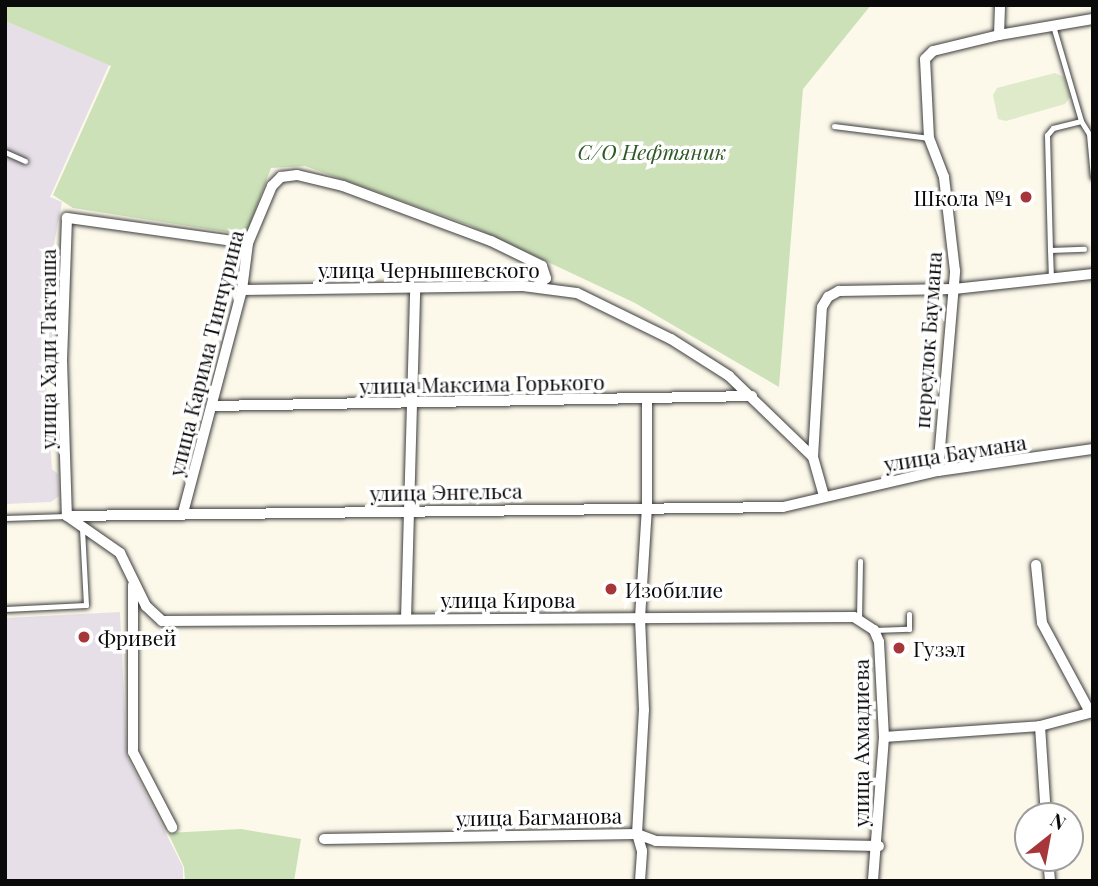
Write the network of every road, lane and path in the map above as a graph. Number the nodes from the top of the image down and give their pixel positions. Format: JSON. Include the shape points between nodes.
{"nodes":[{"id":1,"x":1000,"y":5,"type":"edge"},
{"id":2,"x":1093,"y":19,"type":"edge"},
{"id":3,"x":1055,"y":29,"type":"junction"},
{"id":4,"x":999,"y":35,"type":"junction"},
{"id":5,"x":1081,"y":121,"type":"junction"},
{"id":6,"x":834,"y":127,"type":"dead end"},
{"id":7,"x":929,"y":138,"type":"junction"},
{"id":8,"x":5,"y":152,"type":"edge"},
{"id":9,"x":25,"y":161,"type":"dead end"},
{"id":10,"x":1093,"y":177,"type":"edge"},
{"id":11,"x":248,"y":243,"type":"junction"},
{"id":12,"x":1084,"y":249,"type":"dead end"},
{"id":13,"x":1050,"y":250,"type":"junction"},
{"id":14,"x":1093,"y":274,"type":"edge"},
{"id":15,"x":1051,"y":278,"type":"junction"},
{"id":16,"x":536,"y":287,"type":"junction"},
{"id":17,"x":954,"y":289,"type":"junction"},
{"id":18,"x":242,"y":290,"type":"junction"},
{"id":19,"x":415,"y":290,"type":"junction"},
{"id":20,"x":752,"y":396,"type":"junction"},
{"id":21,"x":647,"y":400,"type":"junction"},
{"id":22,"x":410,"y":404,"type":"junction"},
{"id":23,"x":213,"y":406,"type":"junction"},
{"id":24,"x":815,"y":429,"type":"junction"},
{"id":25,"x":791,"y":434,"type":"junction"},
{"id":26,"x":1093,"y":449,"type":"edge"},
{"id":27,"x":813,"y":457,"type":"junction"},
{"id":28,"x":937,"y":471,"type":"junction"},
{"id":29,"x":824,"y":496,"type":"junction"},
{"id":30,"x":647,"y":508,"type":"junction"},
{"id":31,"x":408,"y":511,"type":"junction"},
{"id":32,"x":183,"y":513,"type":"junction"},
{"id":33,"x":67,"y":516,"type":"junction"},
{"id":34,"x":5,"y":517,"type":"edge"},
{"id":35,"x":82,"y":525,"type":"junction"},
{"id":36,"x":860,"y":561,"type":"dead end"},
{"id":37,"x":1036,"y":565,"type":"dead end"},
{"id":38,"x":132,"y":585,"type":"junction"},
{"id":39,"x":5,"y":608,"type":"edge"},
{"id":40,"x":909,"y":614,"type":"dead end"},
{"id":41,"x":640,"y":618,"type":"junction"},
{"id":42,"x":856,"y":618,"type":"junction"},
{"id":43,"x":406,"y":619,"type":"junction"},
{"id":44,"x":874,"y":630,"type":"junction"},
{"id":45,"x":1091,"y":712,"type":"edge"},
{"id":46,"x":1040,"y":726,"type":"junction"},
{"id":47,"x":884,"y":737,"type":"junction"},
{"id":48,"x":1045,"y":802,"type":"edge"},
{"id":49,"x":172,"y":827,"type":"dead end"},
{"id":50,"x":637,"y":834,"type":"junction"},
{"id":51,"x":324,"y":839,"type":"dead end"},
{"id":52,"x":879,"y":846,"type":"junction"},
{"id":53,"x":640,"y":881,"type":"edge"},
{"id":54,"x":873,"y":881,"type":"edge"}],
"edges":[{"from":1,"to":4,"type":"street"},
{"from":2,"to":3,"type":"street"},
{"from":3,"to":4,"type":"street"},
{"from":3,"to":5,"type":"lane"},
{"from":4,"to":7,"type":"street","name":"переулок Баумана","via":[[933,51],[922,71]]},
{"from":5,"to":10,"type":"lane","via":[[1089,134]]},
{"from":5,"to":13,"type":"lane","via":[[1053,128],[1047,135]]},
{"from":6,"to":7,"type":"lane"},
{"from":7,"to":17,"type":"street","name":"переулок Баумана","via":[[944,177]]},
{"from":8,"to":9,"type":"lane"},
{"from":11,"to":16,"type":"street","name":"улица Карима Тинчурина","via":[[276,181],[298,176],[343,186],[491,241],[542,266],[546,278]]},
{"from":11,"to":18,"type":"street","name":"улица Карима Тинчурина"},
{"from":11,"to":33,"type":"street","name":"улица Хади Такташа","via":[[67,218],[62,360]]},
{"from":12,"to":13,"type":"lane"},
{"from":13,"to":15,"type":"lane"},
{"from":14,"to":15,"type":"street"},
{"from":15,"to":17,"type":"street"},
{"from":16,"to":19,"type":"street","name":"улица Чернышевского"},
{"from":16,"to":20,"type":"street","name":"улица Чернышевского","via":[[559,288],[596,301],[671,339]]},
{"from":17,"to":24,"type":"street","via":[[839,291],[822,307]]},
{"from":17,"to":28,"type":"street","name":"переулок Баумана"},
{"from":18,"to":19,"type":"street","name":"улица Чернышевского"},
{"from":18,"to":23,"type":"street","name":"улица Карима Тинчурина"},
{"from":19,"to":22,"type":"street"},
{"from":20,"to":21,"type":"street","name":"улица Максима Горького"},
{"from":20,"to":25,"type":"street","name":"улица Чернышевского"},
{"from":21,"to":22,"type":"street","name":"улица Максима Горького"},
{"from":21,"to":30,"type":"street"},
{"from":22,"to":23,"type":"street","name":"улица Максима Горького"},
{"from":22,"to":31,"type":"street"},
{"from":23,"to":32,"type":"street","name":"улица Карима Тинчурина"},
{"from":24,"to":25,"type":"street","via":[[806,438]]},
{"from":24,"to":27,"type":"street"},
{"from":25,"to":27,"type":"street","name":"улица Чернышевского"},
{"from":26,"to":28,"type":"street","name":"улица Баумана"},
{"from":27,"to":29,"type":"street"},
{"from":28,"to":29,"type":"street","name":"улица Баумана"},
{"from":29,"to":30,"type":"street","name":"улица Энгельса","via":[[783,507]]},
{"from":30,"to":31,"type":"street","name":"улица Энгельса"},
{"from":30,"to":41,"type":"street"},
{"from":31,"to":32,"type":"street","name":"улица Энгельса"},
{"from":31,"to":43,"type":"street"},
{"from":32,"to":33,"type":"street","name":"улица Энгельса"},
{"from":33,"to":34,"type":"lane"},
{"from":33,"to":35,"type":"street"},
{"from":35,"to":38,"type":"street","via":[[120,553]]},
{"from":35,"to":39,"type":"lane","via":[[86,606]]},
{"from":36,"to":42,"type":"lane"},
{"from":37,"to":45,"type":"street","via":[[1042,623]]},
{"from":38,"to":43,"type":"street","name":"улица Кирова","via":[[162,621]]},
{"from":38,"to":49,"type":"street","via":[[133,752]]},
{"from":40,"to":44,"type":"lane","via":[[909,629]]},
{"from":41,"to":42,"type":"street","name":"улица Кирова"},
{"from":41,"to":43,"type":"street","name":"улица Кирова"},
{"from":41,"to":50,"type":"street","via":[[644,710]]},
{"from":42,"to":44,"type":"street","name":"улица Ахмадиева"},
{"from":44,"to":47,"type":"street","name":"улица Ахмадиева","via":[[879,642]]},
{"from":45,"to":46,"type":"street"},
{"from":46,"to":47,"type":"street"},
{"from":46,"to":48,"type":"street"},
{"from":47,"to":52,"type":"street","name":"улица Ахмадиева"},
{"from":50,"to":51,"type":"street","name":"улица Багманова"},
{"from":50,"to":52,"type":"street","name":"улица Багманова","via":[[656,841]]},
{"from":50,"to":53,"type":"street","via":[[642,851]]},
{"from":52,"to":54,"type":"street","name":"улица Ахмадиева"}]}
